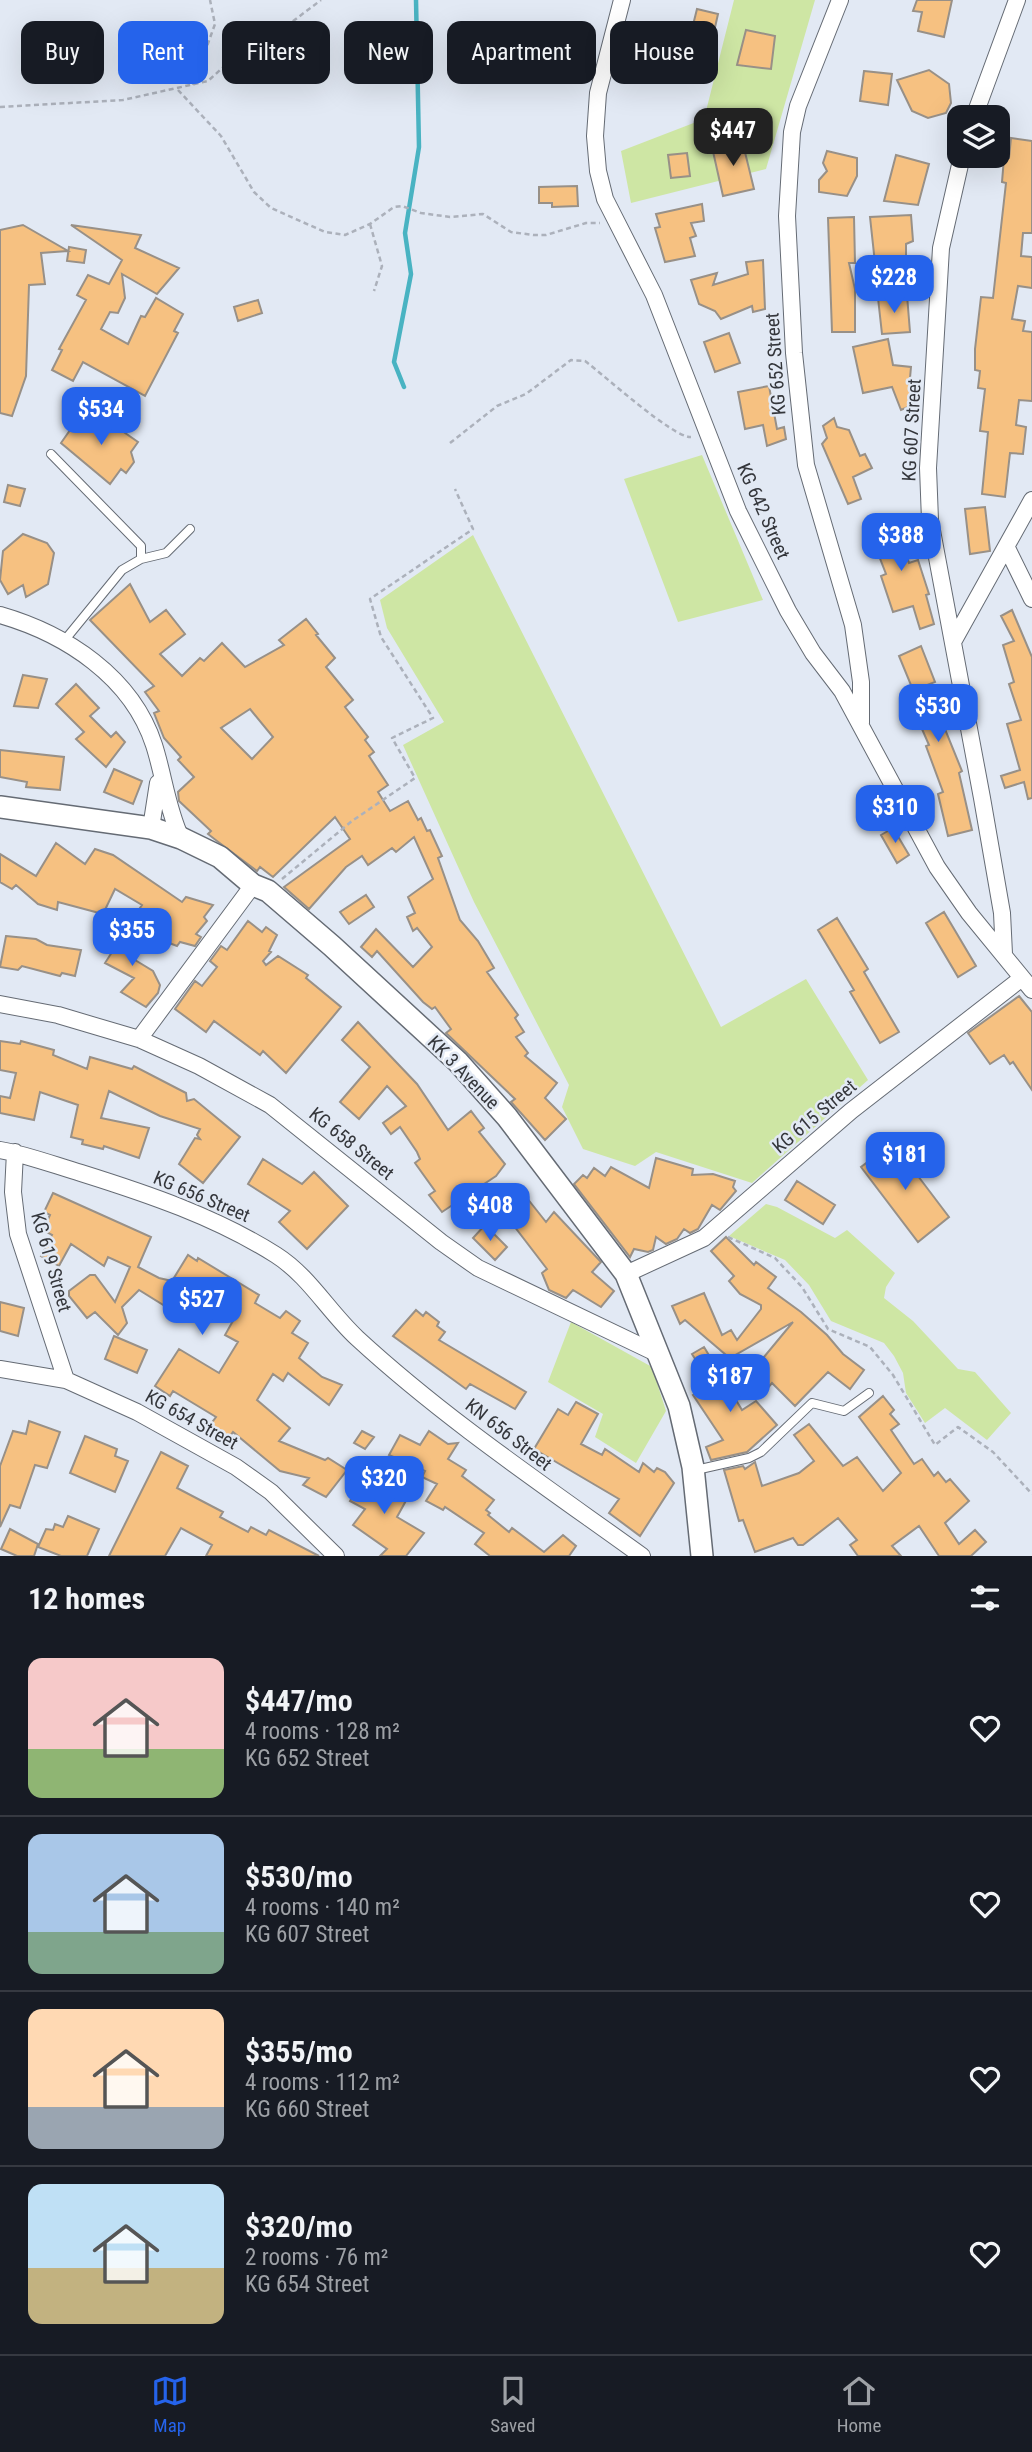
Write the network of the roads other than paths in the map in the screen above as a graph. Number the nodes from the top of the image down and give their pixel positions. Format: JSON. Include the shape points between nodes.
{"nodes":[{"id":1,"x":622,"y":0,"type":"edge"},
{"id":2,"x":840,"y":0,"type":"edge"},
{"id":3,"x":1017,"y":0,"type":"edge"},
{"id":4,"x":978,"y":105,"type":"edge"},
{"id":5,"x":959,"y":168,"type":"edge"},
{"id":6,"x":51,"y":454,"type":"dead end"},
{"id":7,"x":1032,"y":500,"type":"edge"},
{"id":8,"x":190,"y":529,"type":"dead end"},
{"id":9,"x":1007,"y":548,"type":"junction"},
{"id":10,"x":141,"y":559,"type":"junction"},
{"id":11,"x":1032,"y":598,"type":"edge"},
{"id":12,"x":0,"y":615,"type":"edge"},
{"id":13,"x":954,"y":640,"type":"junction"},
{"id":14,"x":64,"y":641,"type":"junction"},
{"id":15,"x":862,"y":727,"type":"junction"},
{"id":16,"x":160,"y":763,"type":"junction"},
{"id":17,"x":0,"y":807,"type":"edge"},
{"id":18,"x":151,"y":828,"type":"junction"},
{"id":19,"x":181,"y":838,"type":"junction"},
{"id":20,"x":260,"y":888,"type":"junction"},
{"id":21,"x":1004,"y":954,"type":"junction"},
{"id":22,"x":1027,"y":984,"type":"edge"},
{"id":23,"x":0,"y":1004,"type":"edge"},
{"id":24,"x":139,"y":1039,"type":"junction"},
{"id":25,"x":7,"y":1151,"type":"edge"},
{"id":26,"x":626,"y":1274,"type":"junction"},
{"id":27,"x":355,"y":1337,"type":"joint"},
{"id":28,"x":660,"y":1355,"type":"junction"},
{"id":29,"x":0,"y":1369,"type":"edge"},
{"id":30,"x":66,"y":1380,"type":"junction"},
{"id":31,"x":870,"y":1393,"type":"dead end"},
{"id":32,"x":693,"y":1471,"type":"junction"},
{"id":33,"x":336,"y":1556,"type":"edge"},
{"id":34,"x":642,"y":1556,"type":"edge"},
{"id":35,"x":702,"y":1556,"type":"edge"}],
"edges":[{"from":1,"to":15,"type":"street","name":"KG 642 Street","via":[[598,93],[595,136],[605,199],[654,295],[738,512],[788,611]]},
{"from":2,"to":15,"type":"street","name":"KG 652 Street","via":[[798,106],[787,216],[797,395],[806,465],[853,625]]},
{"from":3,"to":4,"type":"street"},
{"from":5,"to":13,"type":"street","name":"KG 607 Street","via":[[941,248],[928,468],[930,520]]},
{"from":6,"to":10,"type":"lane","via":[[141,546]]},
{"from":7,"to":9,"type":"street"},
{"from":8,"to":10,"type":"lane","via":[[166,553]]},
{"from":9,"to":11,"type":"street"},
{"from":9,"to":13,"type":"street"},
{"from":10,"to":14,"type":"lane","via":[[122,570]]},
{"from":12,"to":14,"type":"street"},
{"from":13,"to":21,"type":"street","name":"KG 607 Street","via":[[1002,913]]},
{"from":14,"to":16,"type":"street","via":[[131,698],[146,722]]},
{"from":15,"to":21,"type":"street","name":"KG 642 Street","via":[[937,867]]},
{"from":16,"to":18,"type":"street"},
{"from":16,"to":19,"type":"street","via":[[170,815]]},
{"from":17,"to":18,"type":"street","name":"KK 3 Avenue"},
{"from":18,"to":19,"type":"street","name":"KK 3 Avenue"},
{"from":19,"to":20,"type":"street","name":"KK 3 Avenue","via":[[220,858]]},
{"from":20,"to":24,"type":"street"},
{"from":20,"to":26,"type":"street","name":"KK 3 Avenue","via":[[458,1062],[516,1128]]},
{"from":21,"to":22,"type":"street","name":"KG 642 Street"},
{"from":22,"to":26,"type":"street","name":"KG 615 Street","via":[[851,1111],[712,1231],[685,1249]]},
{"from":23,"to":24,"type":"street","name":"KG 658 Street","via":[[58,1014]]},
{"from":24,"to":28,"type":"street","name":"KG 658 Street","via":[[270,1105],[478,1268]]},
{"from":25,"to":27,"type":"street","name":"KG 656 Street","via":[[130,1189],[240,1234],[278,1256],[310,1284]]},
{"from":25,"to":30,"type":"street","name":"KG 619 Street","via":[[18,1234]]},
{"from":26,"to":28,"type":"street","name":"KK 3 Avenue"},
{"from":27,"to":34,"type":"street","name":"KN 656 Street","via":[[522,1472]]},
{"from":28,"to":32,"type":"street","name":"KK 3 Avenue","via":[[679,1406]]},
{"from":29,"to":30,"type":"street","name":"KG 654 Street"},
{"from":30,"to":33,"type":"street","name":"KG 654 Street","via":[[137,1412],[236,1467],[271,1492]]},
{"from":31,"to":32,"type":"lane","via":[[844,1411],[812,1403],[761,1452]]},
{"from":32,"to":35,"type":"street","name":"KK 3 Avenue"}]}
